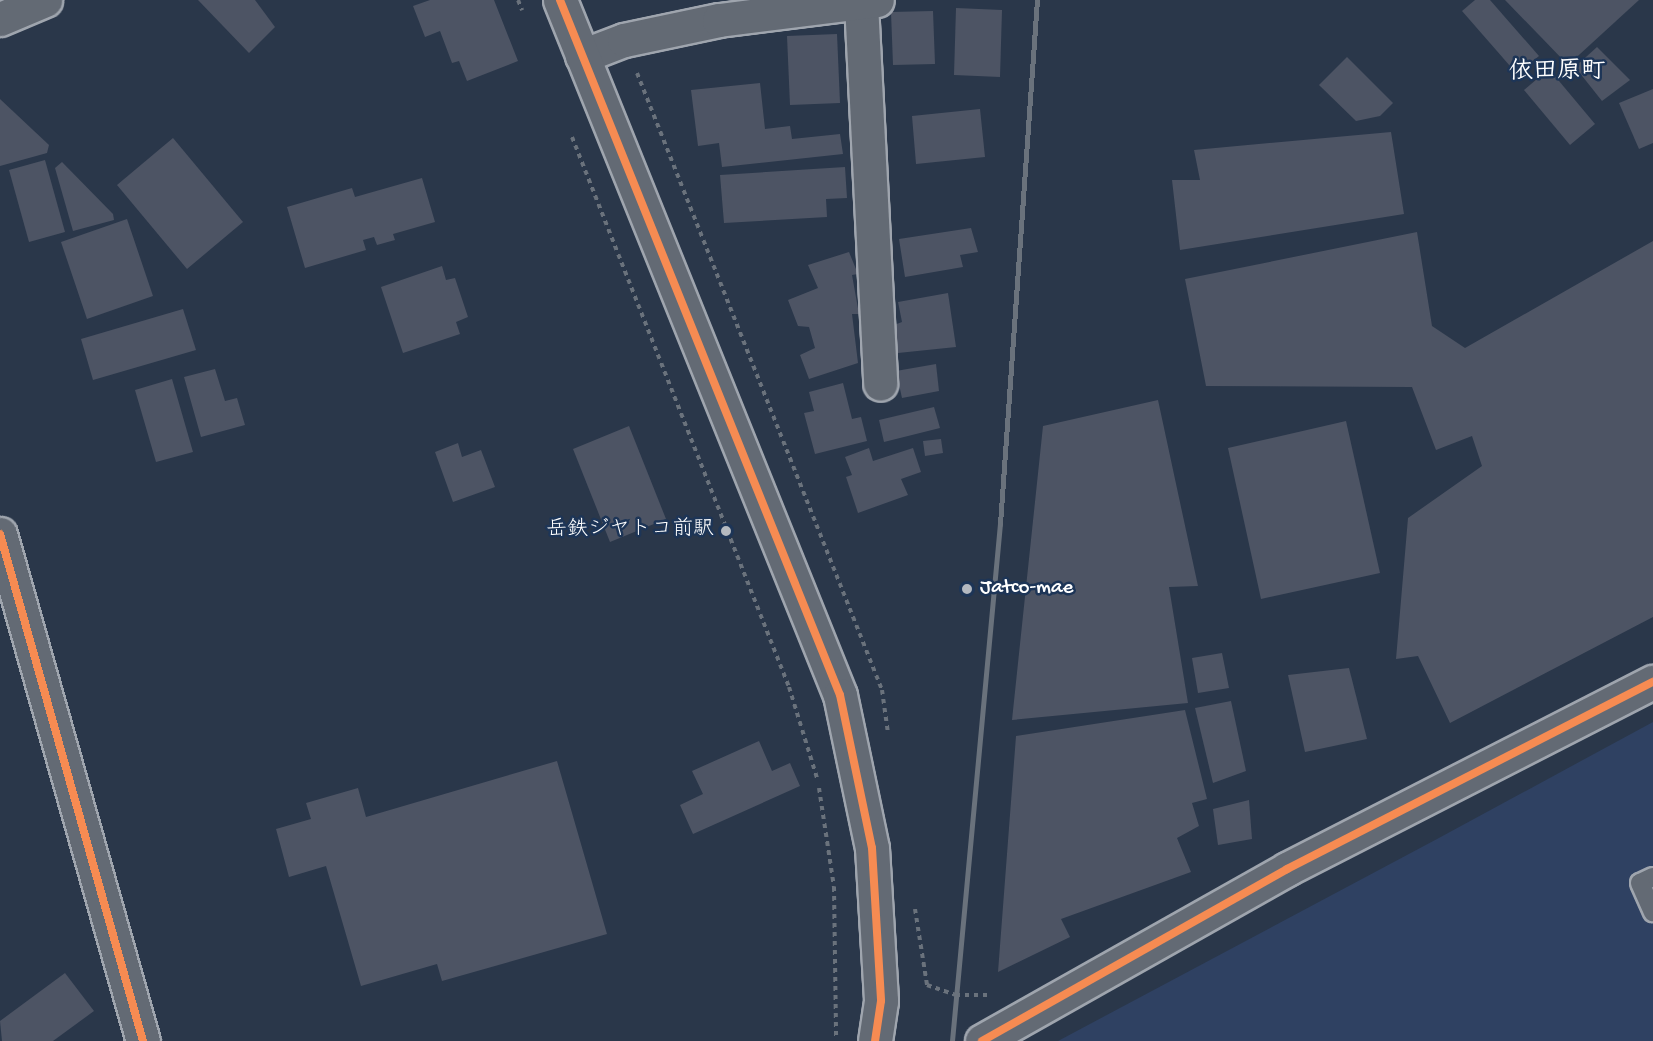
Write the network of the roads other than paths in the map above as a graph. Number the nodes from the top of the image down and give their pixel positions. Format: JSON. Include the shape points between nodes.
{"nodes":[{"id":1,"x":45,"y":0,"type":"edge"},
{"id":2,"x":560,"y":0,"type":"edge"},
{"id":3,"x":869,"y":1,"type":"edge"},
{"id":4,"x":0,"y":19,"type":"edge"},
{"id":5,"x":582,"y":56,"type":"junction"},
{"id":6,"x":880,"y":384,"type":"dead end"},
{"id":7,"x":0,"y":534,"type":"edge"},
{"id":8,"x":1653,"y":682,"type":"edge"},
{"id":9,"x":1653,"y":876,"type":"edge"},
{"id":10,"x":1653,"y":912,"type":"edge"},
{"id":11,"x":142,"y":1041,"type":"edge"},
{"id":12,"x":875,"y":1041,"type":"edge"},
{"id":13,"x":982,"y":1041,"type":"edge"}],
"edges":[{"from":1,"to":4,"type":"street"},
{"from":2,"to":5,"type":"street"},
{"from":3,"to":5,"type":"street","via":[[719,20],[624,40]]},
{"from":3,"to":6,"type":"street"},
{"from":5,"to":12,"type":"street","via":[[840,695],[872,848],[881,1002]]},
{"from":7,"to":11,"type":"street"},
{"from":8,"to":13,"type":"street","via":[[1287,869]]},
{"from":9,"to":10,"type":"lane","via":[[1640,883]]}]}
